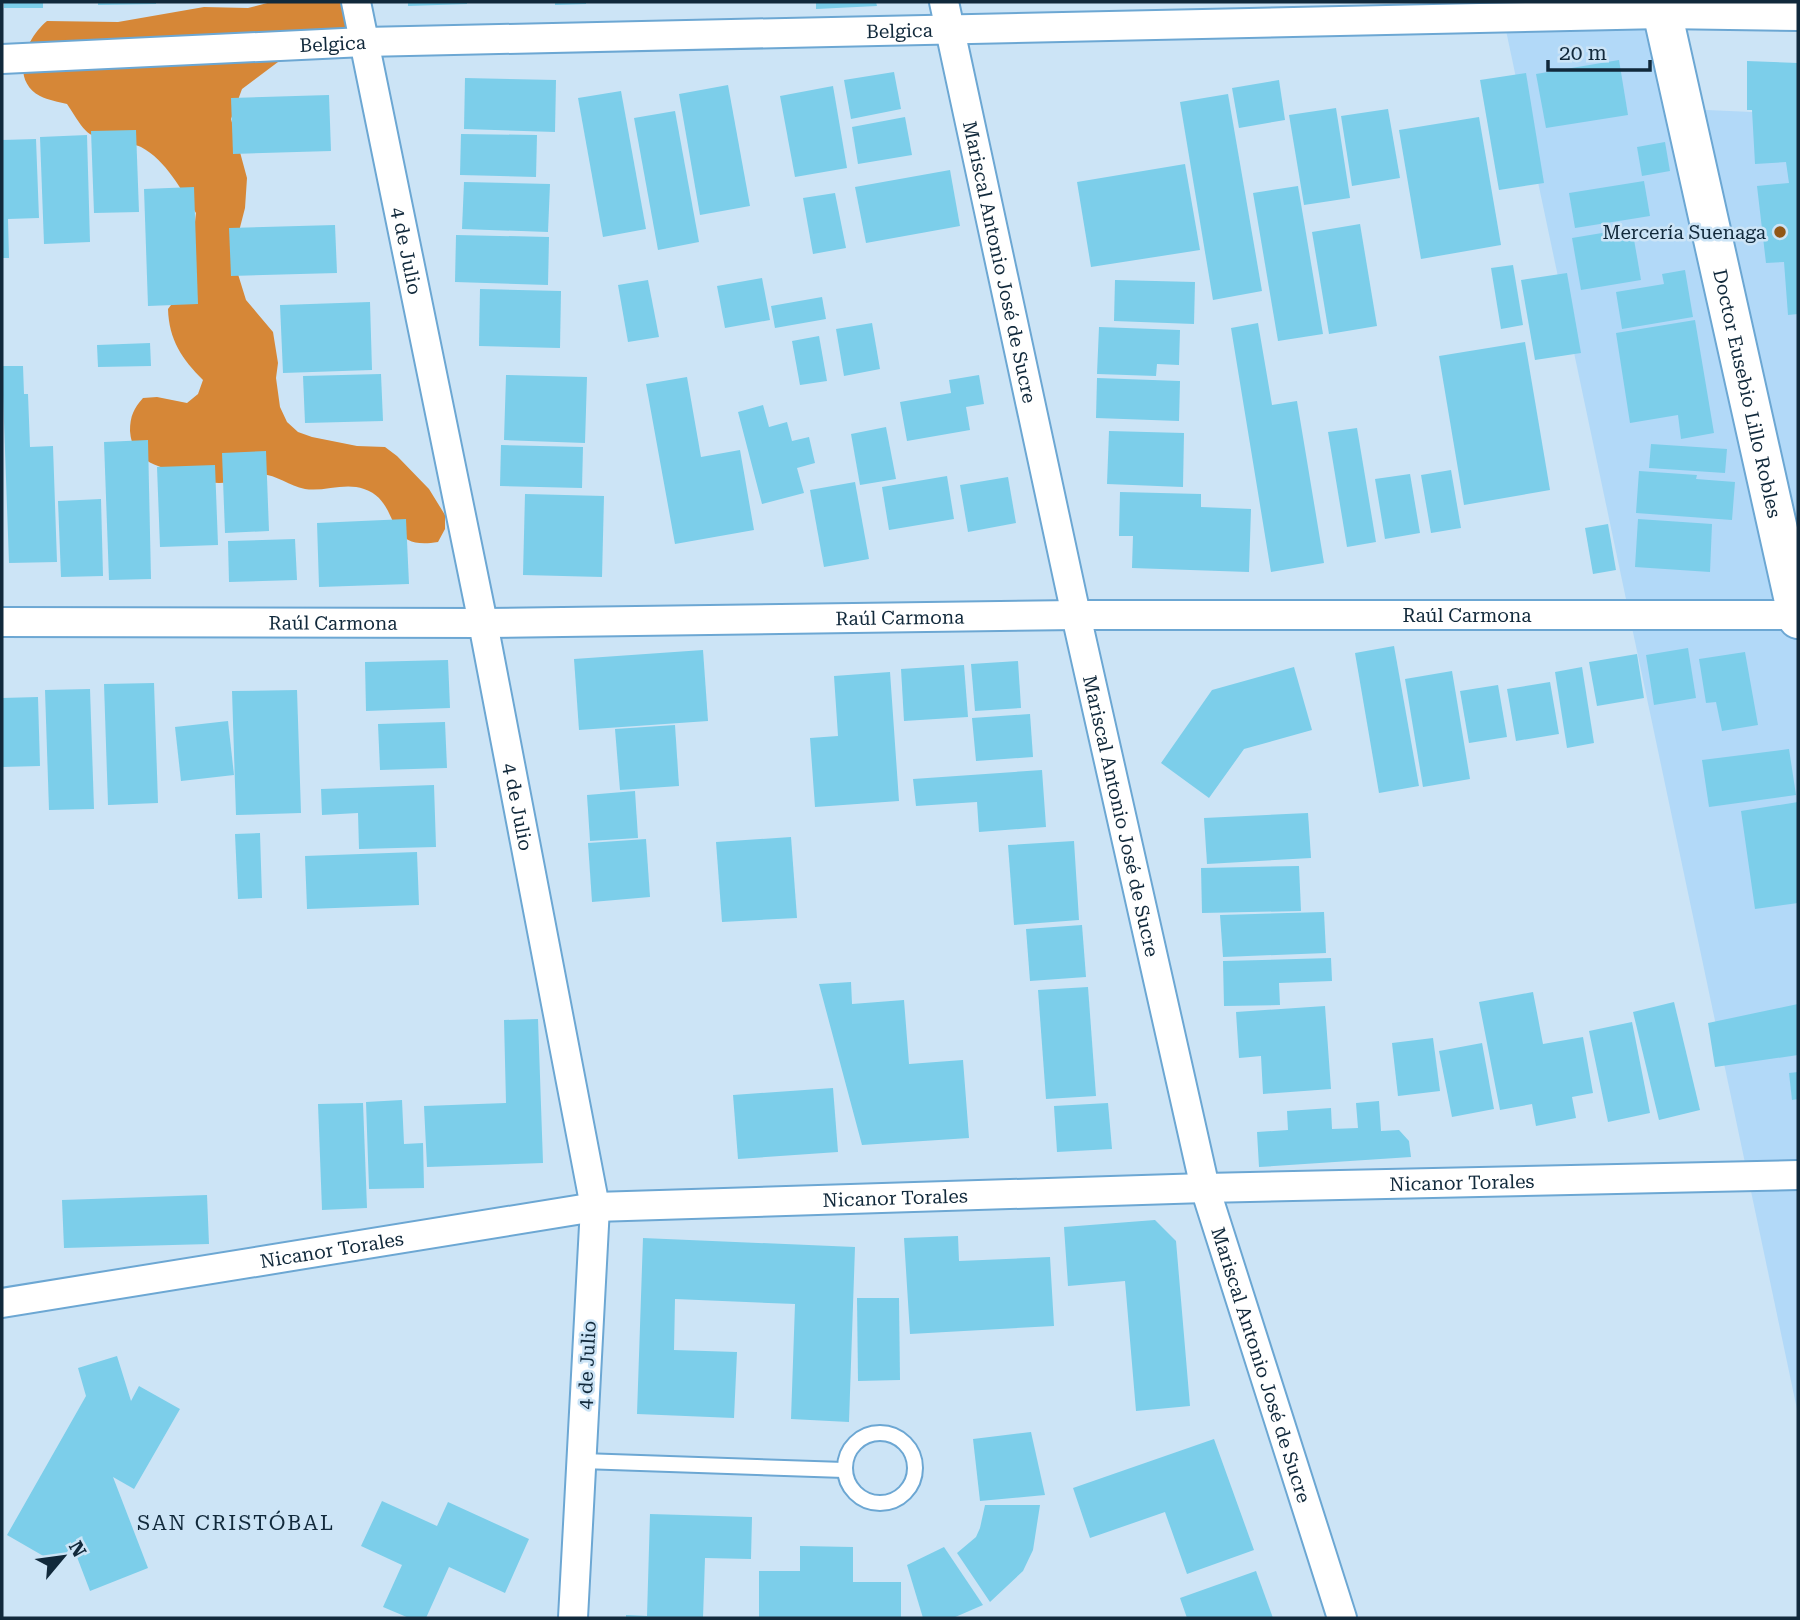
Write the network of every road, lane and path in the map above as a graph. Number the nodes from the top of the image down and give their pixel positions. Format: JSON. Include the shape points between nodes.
{"nodes":[{"id":1,"x":356,"y":2,"type":"edge"},
{"id":2,"x":944,"y":2,"type":"edge"},
{"id":3,"x":1661,"y":8,"type":"edge"},
{"id":4,"x":1798,"y":16,"type":"edge"},
{"id":5,"x":950,"y":30,"type":"junction"},
{"id":6,"x":364,"y":42,"type":"junction"},
{"id":7,"x":2,"y":59,"type":"edge"},
{"id":8,"x":1076,"y":615,"type":"junction"},
{"id":9,"x":1798,"y":616,"type":"edge"},
{"id":10,"x":2,"y":622,"type":"edge"},
{"id":11,"x":483,"y":623,"type":"junction"},
{"id":12,"x":1798,"y":1175,"type":"edge"},
{"id":13,"x":1205,"y":1188,"type":"junction"},
{"id":14,"x":595,"y":1206,"type":"junction"},
{"id":15,"x":2,"y":1303,"type":"edge"},
{"id":16,"x":582,"y":1461,"type":"junction"},
{"id":17,"x":844,"y":1470,"type":"junction"},
{"id":18,"x":573,"y":1618,"type":"edge"},
{"id":19,"x":1342,"y":1618,"type":"edge"}],
"edges":[{"from":1,"to":6,"type":"street","name":"4 de Julio"},
{"from":2,"to":5,"type":"street","name":"Mariscal Antonio José de Sucre"},
{"from":3,"to":4,"type":"street","name":"Belgica"},
{"from":3,"to":5,"type":"street","name":"Belgica"},
{"from":3,"to":9,"type":"main road","name":"Doctor Eusebio Lillo Robles"},
{"from":5,"to":6,"type":"street","name":"Belgica"},
{"from":5,"to":8,"type":"street","name":"Mariscal Antonio José de Sucre"},
{"from":6,"to":7,"type":"street","name":"Belgica"},
{"from":6,"to":11,"type":"street","name":"4 de Julio"},
{"from":8,"to":9,"type":"street","name":"Raúl Carmona"},
{"from":8,"to":11,"type":"street","name":"Raúl Carmona"},
{"from":8,"to":13,"type":"street","name":"Mariscal Antonio José de Sucre"},
{"from":10,"to":11,"type":"street","name":"Raúl Carmona"},
{"from":11,"to":14,"type":"street","name":"4 de Julio"},
{"from":12,"to":13,"type":"street","name":"Nicanor Torales"},
{"from":13,"to":14,"type":"street","name":"Nicanor Torales"},
{"from":13,"to":19,"type":"street","name":"Mariscal Antonio José de Sucre"},
{"from":14,"to":15,"type":"street","name":"Nicanor Torales"},
{"from":14,"to":16,"type":"street","name":"4 de Julio"},
{"from":16,"to":17,"type":"lane"},
{"from":16,"to":18,"type":"street","name":"4 de Julio"},
{"from":17,"to":17,"type":"lane","via":[[846,1454],[856,1441],[870,1433],[886,1432],[911,1451],[915,1466],[913,1482],[903,1495],[890,1503],[873,1504],[853,1491]]}]}
